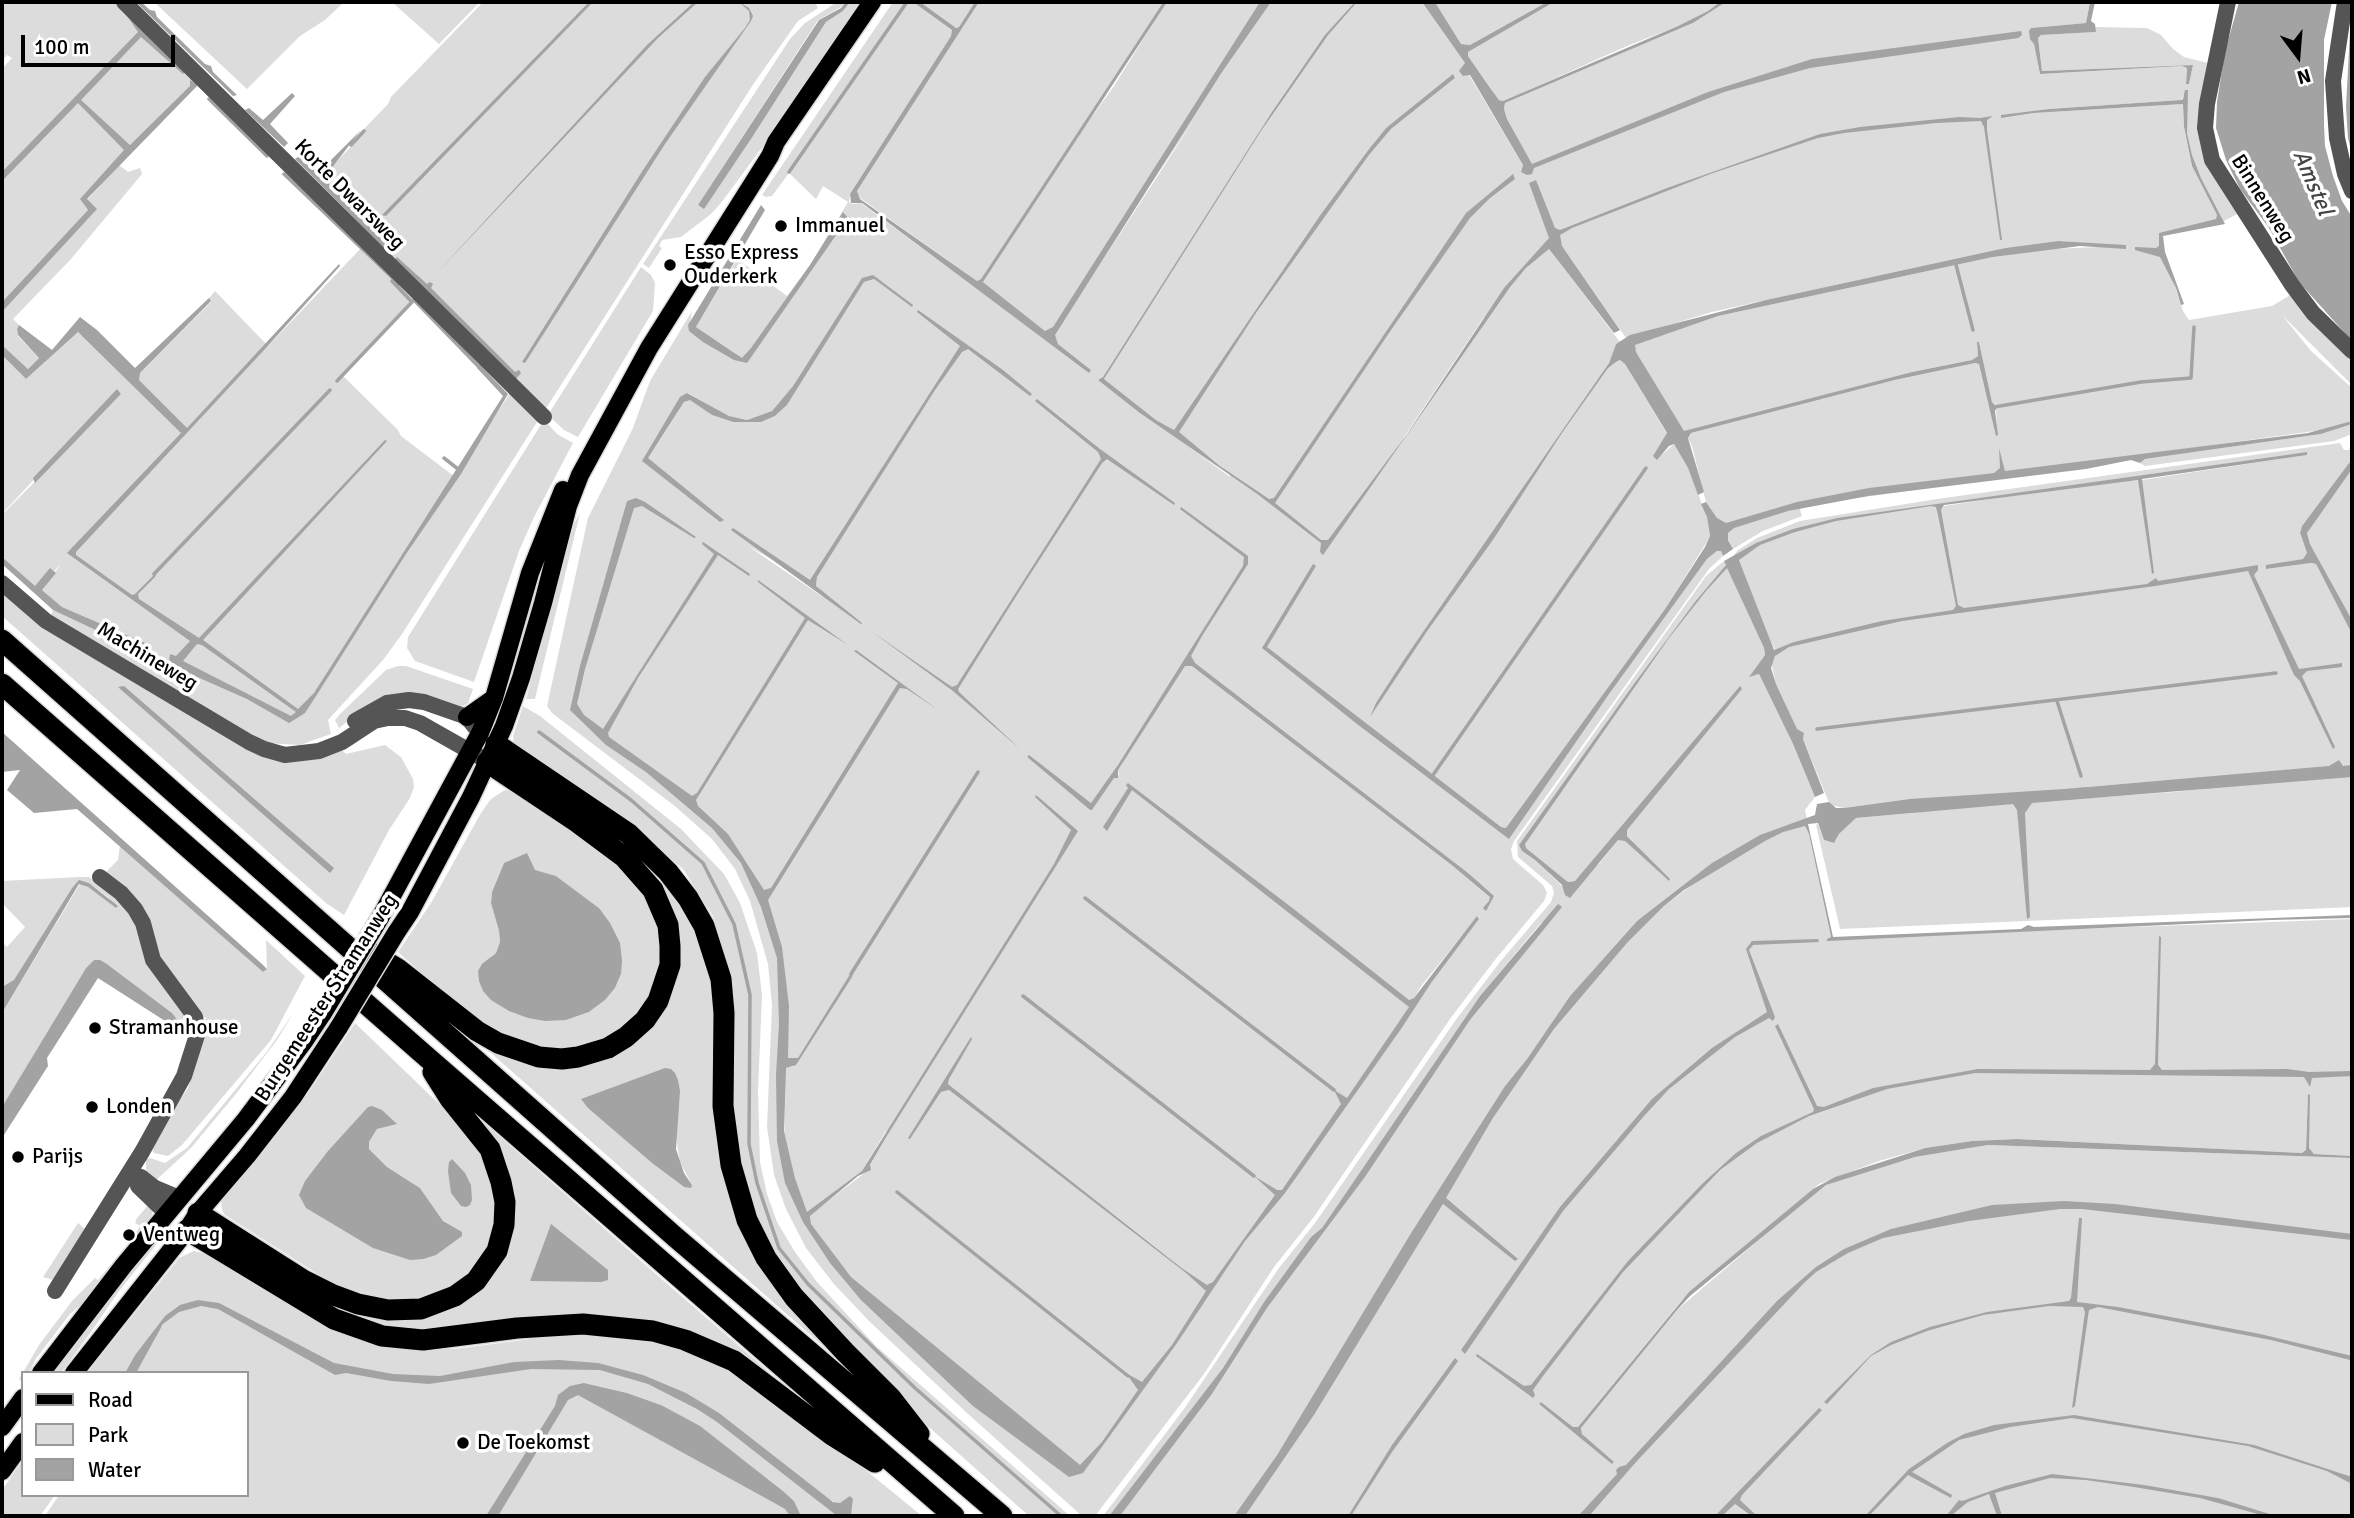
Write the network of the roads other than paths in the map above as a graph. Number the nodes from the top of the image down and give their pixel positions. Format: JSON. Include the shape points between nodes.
{"nodes":[{"id":1,"x":124,"y":2,"type":"edge"},
{"id":2,"x":872,"y":2,"type":"edge"},
{"id":3,"x":2228,"y":2,"type":"edge"},
{"id":4,"x":2344,"y":2,"type":"edge"},
{"id":5,"x":776,"y":142,"type":"junction"},
{"id":6,"x":2352,"y":191,"type":"edge"},
{"id":7,"x":2352,"y":351,"type":"edge"},
{"id":8,"x":544,"y":417,"type":"dead end"},
{"id":9,"x":2,"y":583,"type":"edge"},
{"id":10,"x":2,"y":640,"type":"edge"},
{"id":11,"x":2,"y":684,"type":"edge"},
{"id":12,"x":494,"y":698,"type":"junction"},
{"id":13,"x":467,"y":717,"type":"junction"},
{"id":14,"x":483,"y":747,"type":"junction"},
{"id":15,"x":280,"y":752,"type":"junction"},
{"id":16,"x":100,"y":877,"type":"dead end"},
{"id":17,"x":319,"y":921,"type":"junction"},
{"id":18,"x":421,"y":1052,"type":"junction"},
{"id":19,"x":129,"y":1173,"type":"junction"},
{"id":20,"x":179,"y":1198,"type":"junction"},
{"id":21,"x":166,"y":1213,"type":"junction"},
{"id":22,"x":193,"y":1222,"type":"junction"},
{"id":23,"x":71,"y":1266,"type":"junction"},
{"id":24,"x":75,"y":1288,"type":"dead end"},
{"id":25,"x":55,"y":1292,"type":"dead end"},
{"id":26,"x":43,"y":1371,"type":"edge"},
{"id":27,"x":76,"y":1371,"type":"edge"},
{"id":28,"x":21,"y":1401,"type":"edge"},
{"id":29,"x":2,"y":1427,"type":"edge"},
{"id":30,"x":21,"y":1445,"type":"edge"},
{"id":31,"x":2,"y":1471,"type":"edge"},
{"id":32,"x":949,"y":1471,"type":"junction"},
{"id":33,"x":933,"y":1498,"type":"junction"},
{"id":34,"x":954,"y":1516,"type":"edge"},
{"id":35,"x":1002,"y":1516,"type":"edge"}],
"edges":[{"from":1,"to":8,"type":"street","name":"Korte Dwarsweg"},
{"from":2,"to":5,"type":"main road","name":"Burgemeester Stramanweg"},
{"from":3,"to":7,"type":"street","name":"Binnenweg","via":[[2207,104],[2205,128],[2212,160],[2292,285]]},
{"from":4,"to":6,"type":"street","via":[[2333,80],[2337,138]]},
{"from":5,"to":12,"type":"main road","name":"Burgemeester Stramanweg","via":[[763,153],[670,298],[575,463],[530,573]]},
{"from":5,"to":14,"type":"main road","name":"Burgemeester Stramanweg","via":[[649,348],[580,475],[521,678]]},
{"from":9,"to":15,"type":"street","name":"Machineweg","via":[[46,621],[249,742]]},
{"from":10,"to":17,"type":"highway"},
{"from":11,"to":18,"type":"highway"},
{"from":12,"to":13,"type":"main road"},
{"from":12,"to":14,"type":"main road","name":"Burgemeester Stramanweg"},
{"from":13,"to":14,"type":"street"},
{"from":13,"to":15,"type":"street","via":[[424,702],[398,700],[375,708],[327,740]]},
{"from":14,"to":15,"type":"street","name":"Machineweg","via":[[421,723],[388,718],[319,751]]},
{"from":14,"to":17,"type":"highway","via":[[614,849],[653,890],[668,925],[670,965],[658,1001],[645,1020],[608,1048],[578,1057],[522,1052],[477,1031],[398,969]]},
{"from":14,"to":20,"type":"main road","name":"Burgemeester Stramanweg","bridge":true,"via":[[305,1040]]},
{"from":14,"to":22,"type":"main road","name":"Burgemeester Stramanweg","bridge":true,"via":[[410,912],[293,1097]]},
{"from":14,"to":32,"type":"highway","via":[[629,834],[688,898],[705,926],[721,979],[723,1106],[731,1165],[747,1220],[765,1258],[794,1297],[891,1398]]},
{"from":16,"to":19,"type":"street","via":[[135,909],[153,960],[195,1017],[198,1032],[184,1076]]},
{"from":17,"to":32,"type":"highway","via":[[674,1236]]},
{"from":18,"to":22,"type":"highway","via":[[450,1099],[490,1149],[502,1182],[505,1214],[501,1239],[490,1263],[468,1288],[421,1309],[365,1306],[331,1294]]},
{"from":18,"to":33,"type":"highway"},
{"from":19,"to":20,"type":"street"},
{"from":19,"to":21,"type":"street"},
{"from":19,"to":23,"type":"street"},
{"from":20,"to":21,"type":"main road","name":"Burgemeester Stramanweg"},
{"from":20,"to":22,"type":"main road"},
{"from":21,"to":22,"type":"main road"},
{"from":21,"to":26,"type":"main road","name":"Burgemeester Stramanweg"},
{"from":22,"to":27,"type":"main road","name":"Burgemeester Stramanweg"},
{"from":22,"to":33,"type":"highway","via":[[334,1319],[382,1336],[423,1340],[583,1324],[653,1331],[685,1340],[734,1361],[832,1435]]},
{"from":23,"to":24,"type":"street"},
{"from":23,"to":25,"type":"street"},
{"from":28,"to":29,"type":"main road"},
{"from":30,"to":31,"type":"main road"},
{"from":32,"to":35,"type":"highway"},
{"from":33,"to":34,"type":"highway"}]}
